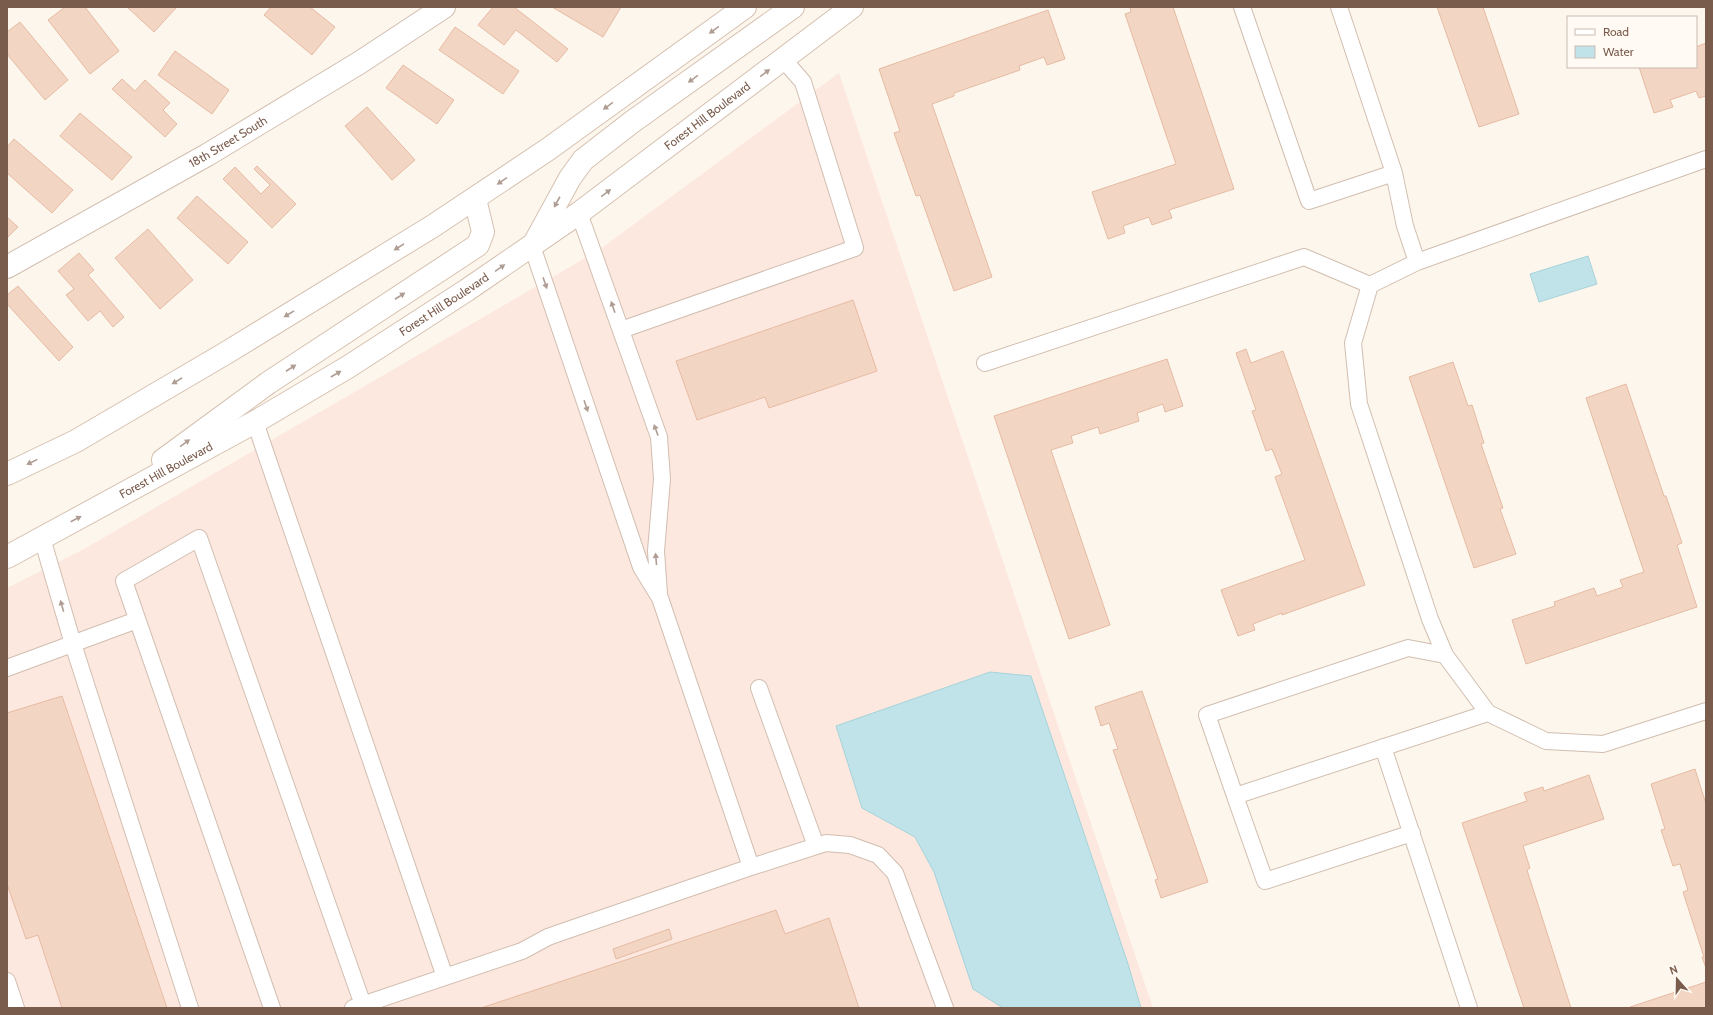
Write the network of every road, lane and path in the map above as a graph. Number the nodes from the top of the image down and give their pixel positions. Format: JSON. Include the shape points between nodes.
{"nodes":[{"id":1,"x":444,"y":7,"type":"edge"},
{"id":2,"x":745,"y":7,"type":"edge"},
{"id":3,"x":793,"y":7,"type":"edge"},
{"id":4,"x":852,"y":7,"type":"edge"},
{"id":5,"x":1242,"y":7,"type":"edge"},
{"id":6,"x":1339,"y":7,"type":"edge"},
{"id":7,"x":783,"y":59,"type":"junction"},
{"id":8,"x":1706,"y":159,"type":"edge"},
{"id":9,"x":1394,"y":173,"type":"junction"},
{"id":10,"x":475,"y":199,"type":"junction"},
{"id":11,"x":579,"y":213,"type":"junction"},
{"id":12,"x":532,"y":246,"type":"junction"},
{"id":13,"x":1417,"y":262,"type":"junction"},
{"id":14,"x":7,"y":266,"type":"edge"},
{"id":15,"x":1370,"y":285,"type":"junction"},
{"id":16,"x":621,"y":330,"type":"junction"},
{"id":17,"x":984,"y":363,"type":"dead end"},
{"id":18,"x":255,"y":422,"type":"junction"},
{"id":19,"x":7,"y":474,"type":"edge"},
{"id":20,"x":110,"y":501,"type":"junction"},
{"id":21,"x":42,"y":538,"type":"junction"},
{"id":22,"x":7,"y":557,"type":"edge"},
{"id":23,"x":660,"y":598,"type":"junction"},
{"id":24,"x":137,"y":620,"type":"junction"},
{"id":25,"x":73,"y":644,"type":"junction"},
{"id":26,"x":1444,"y":655,"type":"junction"},
{"id":27,"x":7,"y":668,"type":"edge"},
{"id":28,"x":759,"y":688,"type":"dead end"},
{"id":29,"x":1706,"y":711,"type":"edge"},
{"id":30,"x":1488,"y":713,"type":"junction"},
{"id":31,"x":1383,"y":747,"type":"junction"},
{"id":32,"x":1235,"y":796,"type":"junction"},
{"id":33,"x":1412,"y":833,"type":"junction"},
{"id":34,"x":816,"y":846,"type":"junction"},
{"id":35,"x":752,"y":867,"type":"junction"},
{"id":36,"x":445,"y":977,"type":"junction"},
{"id":37,"x":7,"y":981,"type":"edge"},
{"id":38,"x":358,"y":1006,"type":"edge"},
{"id":39,"x":16,"y":1008,"type":"edge"},
{"id":40,"x":190,"y":1008,"type":"edge"},
{"id":41,"x":272,"y":1008,"type":"edge"},
{"id":42,"x":945,"y":1008,"type":"edge"},
{"id":43,"x":1469,"y":1008,"type":"edge"}],
"edges":[{"from":1,"to":14,"type":"main road","name":"18th Street South","via":[[359,63],[207,155]]},
{"from":2,"to":10,"type":"main road","one_way":true},
{"from":3,"to":12,"type":"main road","one_way":true,"via":[[632,122],[584,160],[570,178]]},
{"from":4,"to":7,"type":"main road","name":"Forest Hill Boulevard"},
{"from":5,"to":9,"type":"lane","via":[[1309,201]]},
{"from":6,"to":9,"type":"lane"},
{"from":11,"to":7,"type":"main road","name":"Forest Hill Boulevard","one_way":true},
{"from":7,"to":16,"type":"lane","via":[[803,82],[855,248]]},
{"from":8,"to":13,"type":"lane"},
{"from":9,"to":13,"type":"lane","via":[[1405,226]]},
{"from":10,"to":19,"type":"main road","one_way":true,"via":[[226,353],[89,433]]},
{"from":20,"to":10,"type":"main road","one_way":true,"via":[[268,383],[478,245],[483,232]]},
{"from":11,"to":12,"type":"main road","name":"Forest Hill Boulevard"},
{"from":16,"to":11,"type":"lane","one_way":true},
{"from":18,"to":12,"type":"main road","name":"Forest Hill Boulevard","one_way":true,"via":[[348,367]]},
{"from":12,"to":23,"type":"lane","one_way":true,"via":[[641,567]]},
{"from":13,"to":15,"type":"lane"},
{"from":15,"to":17,"type":"lane","via":[[1304,257]]},
{"from":15,"to":26,"type":"lane","via":[[1353,343],[1359,404]]},
{"from":23,"to":16,"type":"lane","one_way":true,"via":[[656,551],[662,479],[659,437]]},
{"from":18,"to":20,"type":"main road","name":"Forest Hill Boulevard"},
{"from":18,"to":36,"type":"lane"},
{"from":21,"to":20,"type":"main road","name":"Forest Hill Boulevard","one_way":true},
{"from":21,"to":22,"type":"main road","name":"Forest Hill Boulevard"},
{"from":25,"to":21,"type":"lane","one_way":true},
{"from":23,"to":35,"type":"lane"},
{"from":24,"to":25,"type":"lane"},
{"from":24,"to":38,"type":"lane","via":[[124,581],[199,538]]},
{"from":24,"to":41,"type":"lane"},
{"from":25,"to":27,"type":"lane"},
{"from":25,"to":40,"type":"lane"},
{"from":26,"to":30,"type":"lane"},
{"from":26,"to":32,"type":"lane","via":[[1408,648],[1207,715]]},
{"from":28,"to":34,"type":"lane"},
{"from":29,"to":30,"type":"lane","via":[[1603,744],[1546,740]]},
{"from":30,"to":31,"type":"lane"},
{"from":31,"to":32,"type":"lane"},
{"from":31,"to":33,"type":"lane"},
{"from":32,"to":33,"type":"lane","via":[[1265,881]]},
{"from":33,"to":43,"type":"lane"},
{"from":34,"to":35,"type":"lane"},
{"from":34,"to":42,"type":"lane","via":[[826,843],[850,845],[878,855],[895,873]]},
{"from":35,"to":36,"type":"lane","via":[[548,937],[522,952]]},
{"from":36,"to":38,"type":"lane"},
{"from":37,"to":39,"type":"lane"}]}
